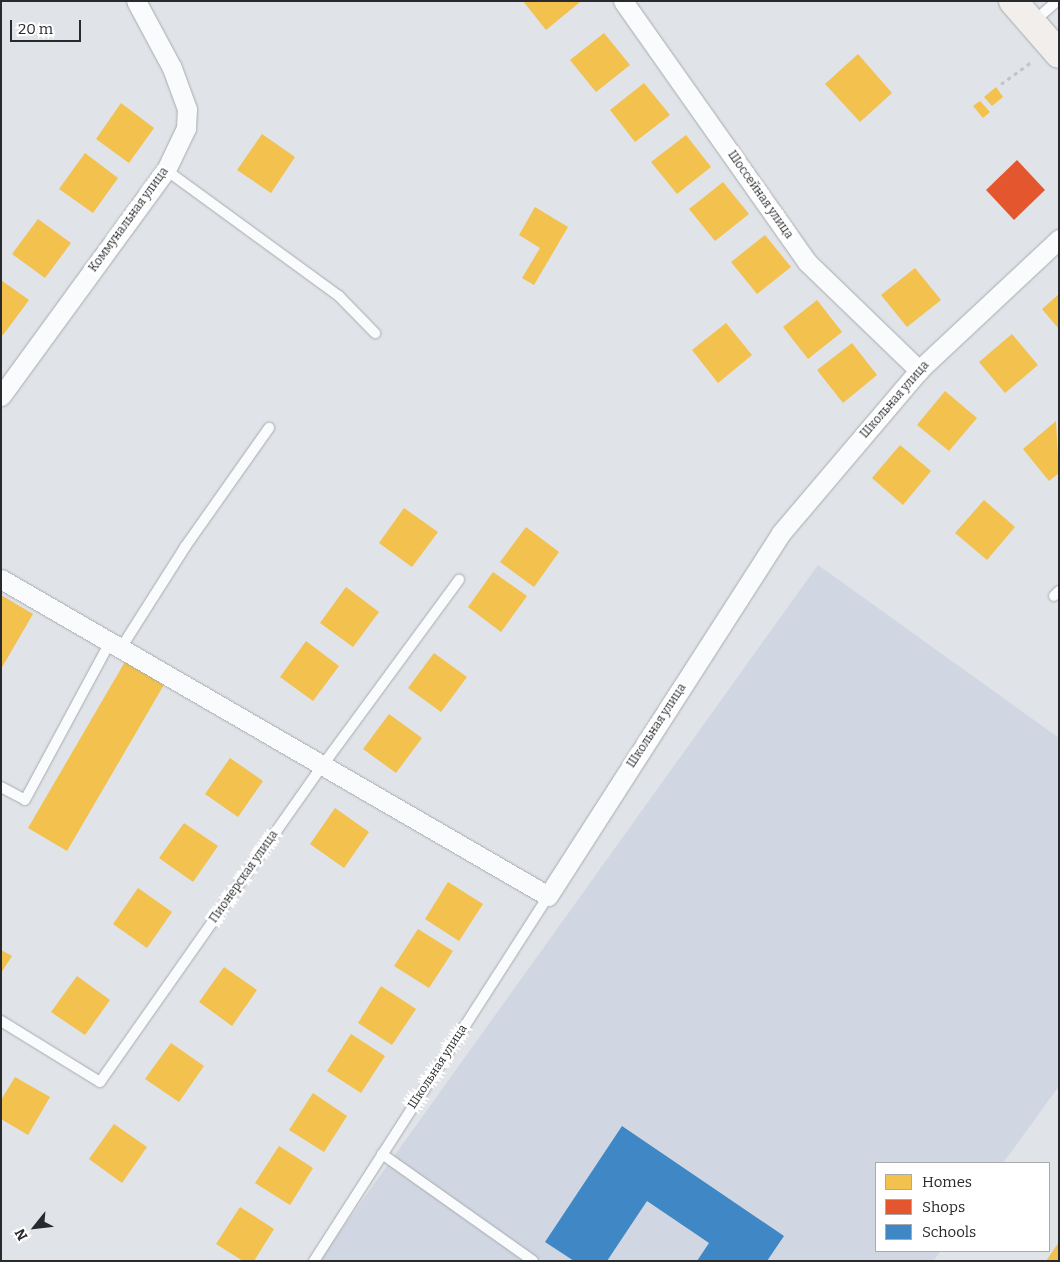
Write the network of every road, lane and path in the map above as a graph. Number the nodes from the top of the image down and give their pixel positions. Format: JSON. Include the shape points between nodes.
{"nodes":[{"id":1,"x":136,"y":1,"type":"edge"},
{"id":2,"x":623,"y":1,"type":"edge"},
{"id":3,"x":1013,"y":1,"type":"edge"},
{"id":4,"x":1057,"y":1,"type":"edge"},
{"id":5,"x":1032,"y":22,"type":"junction"},
{"id":6,"x":1056,"y":51,"type":"edge"},
{"id":7,"x":1001,"y":84,"type":"dead end"},
{"id":8,"x":166,"y":170,"type":"junction"},
{"id":9,"x":1059,"y":238,"type":"edge"},
{"id":10,"x":374,"y":333,"type":"dead end"},
{"id":11,"x":919,"y":370,"type":"junction"},
{"id":12,"x":1,"y":396,"type":"edge"},
{"id":13,"x":269,"y":428,"type":"dead end"},
{"id":14,"x":1,"y":579,"type":"edge"},
{"id":15,"x":459,"y":580,"type":"dead end"},
{"id":16,"x":116,"y":645,"type":"junction"},
{"id":17,"x":323,"y":765,"type":"junction"},
{"id":18,"x":1,"y":788,"type":"edge"},
{"id":19,"x":548,"y":896,"type":"junction"},
{"id":20,"x":1,"y":1021,"type":"edge"},
{"id":21,"x":382,"y":1154,"type":"junction"},
{"id":22,"x":314,"y":1261,"type":"edge"},
{"id":23,"x":533,"y":1261,"type":"edge"}],
"edges":[{"from":1,"to":8,"type":"street","name":"Коммунальная улица","via":[[172,68],[187,109],[186,128]]},
{"from":2,"to":11,"type":"street","name":"Шоссейная улица","via":[[807,262]]},
{"from":3,"to":5,"type":"main road"},
{"from":4,"to":5,"type":"lane"},
{"from":5,"to":6,"type":"main road"},
{"from":6,"to":7,"type":"path"},
{"from":8,"to":10,"type":"lane","via":[[339,296]]},
{"from":8,"to":12,"type":"street","name":"Коммунальная улица"},
{"from":9,"to":11,"type":"street","name":"Школьная улица"},
{"from":11,"to":19,"type":"street","name":"Школьная улица","via":[[781,533]]},
{"from":13,"to":16,"type":"lane"},
{"from":14,"to":16,"type":"street"},
{"from":15,"to":17,"type":"lane","name":"Пионерская улица"},
{"from":16,"to":17,"type":"street"},
{"from":16,"to":18,"type":"lane","via":[[24,800]]},
{"from":17,"to":19,"type":"street"},
{"from":17,"to":20,"type":"lane","name":"Пионерская улица","via":[[100,1082]]},
{"from":19,"to":21,"type":"lane","name":"Школьная улица"},
{"from":21,"to":22,"type":"lane","name":"Школьная улица"},
{"from":21,"to":23,"type":"lane"}]}
